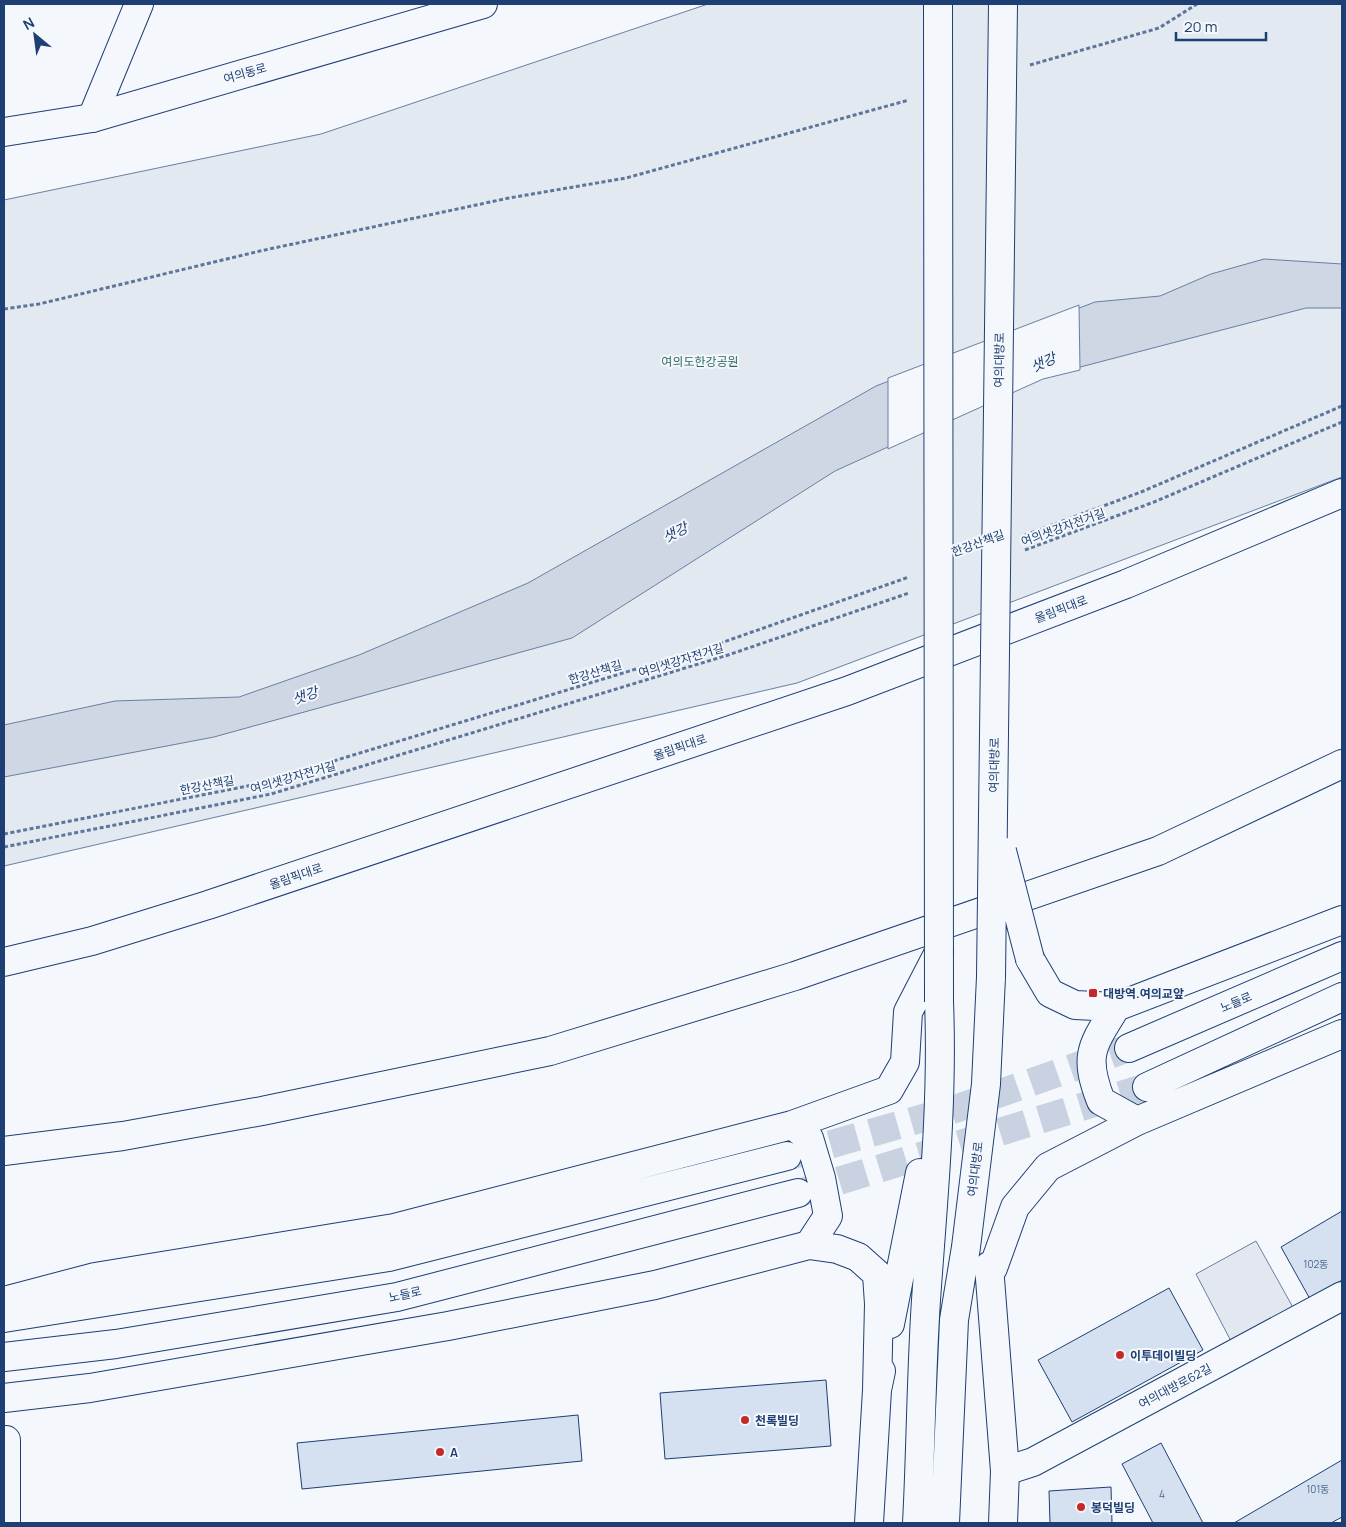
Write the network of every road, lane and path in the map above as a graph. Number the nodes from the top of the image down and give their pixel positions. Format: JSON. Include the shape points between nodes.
{"nodes":[{"id":1,"x":139,"y":4,"type":"edge"},
{"id":2,"x":483,"y":4,"type":"edge"},
{"id":3,"x":938,"y":4,"type":"edge"},
{"id":4,"x":1003,"y":4,"type":"edge"},
{"id":5,"x":1197,"y":4,"type":"edge"},
{"id":6,"x":1028,"y":66,"type":"dead end"},
{"id":7,"x":915,"y":98,"type":"dead end"},
{"id":8,"x":92,"y":118,"type":"junction"},
{"id":9,"x":4,"y":132,"type":"edge"},
{"id":10,"x":4,"y":309,"type":"edge"},
{"id":11,"x":1342,"y":406,"type":"edge"},
{"id":12,"x":1342,"y":422,"type":"edge"},
{"id":13,"x":1342,"y":493,"type":"edge"},
{"id":14,"x":1021,"y":536,"type":"dead end"},
{"id":15,"x":1016,"y":553,"type":"dead end"},
{"id":16,"x":910,"y":577,"type":"dead end"},
{"id":17,"x":914,"y":591,"type":"dead end"},
{"id":18,"x":1342,"y":764,"type":"edge"},
{"id":19,"x":993,"y":818,"type":"junction"},
{"id":20,"x":4,"y":834,"type":"edge"},
{"id":21,"x":4,"y":847,"type":"edge"},
{"id":22,"x":1342,"y":920,"type":"edge"},
{"id":23,"x":939,"y":952,"type":"junction"},
{"id":24,"x":1342,"y":956,"type":"edge"},
{"id":25,"x":4,"y":962,"type":"edge"},
{"id":26,"x":1342,"y":997,"type":"edge"},
{"id":27,"x":1116,"y":1007,"type":"junction"},
{"id":28,"x":1342,"y":1034,"type":"edge"},
{"id":29,"x":1129,"y":1048,"type":"tunnel mouth"},
{"id":30,"x":942,"y":1063,"type":"junction"},
{"id":31,"x":1147,"y":1087,"type":"tunnel mouth"},
{"id":32,"x":981,"y":1121,"type":"junction"},
{"id":33,"x":1136,"y":1121,"type":"junction"},
{"id":34,"x":792,"y":1124,"type":"junction"},
{"id":35,"x":4,"y":1151,"type":"edge"},
{"id":36,"x":787,"y":1156,"type":"tunnel mouth"},
{"id":37,"x":798,"y":1193,"type":"tunnel mouth"},
{"id":38,"x":809,"y":1245,"type":"junction"},
{"id":39,"x":992,"y":1268,"type":"junction"},
{"id":40,"x":1342,"y":1296,"type":"edge"},
{"id":41,"x":4,"y":1301,"type":"edge"},
{"id":42,"x":4,"y":1318,"type":"edge"},
{"id":43,"x":4,"y":1357,"type":"edge"},
{"id":44,"x":877,"y":1390,"type":"junction"},
{"id":45,"x":4,"y":1398,"type":"edge"},
{"id":46,"x":6,"y":1440,"type":"dead end"},
{"id":47,"x":1004,"y":1471,"type":"junction"},
{"id":48,"x":6,"y":1523,"type":"edge"},
{"id":49,"x":869,"y":1523,"type":"edge"},
{"id":50,"x":917,"y":1523,"type":"edge"},
{"id":51,"x":945,"y":1523,"type":"edge"},
{"id":52,"x":1003,"y":1523,"type":"edge"}],
"edges":[{"from":1,"to":8,"type":"main road"},
{"from":2,"to":8,"type":"main road","name":"여의동로"},
{"from":3,"to":23,"type":"main road","bridge":true},
{"from":4,"to":19,"type":"main road","name":"여의대방로","bridge":true},
{"from":5,"to":6,"type":"path","via":[[1159,28]]},
{"from":7,"to":10,"type":"path","via":[[626,178],[509,198],[260,251],[39,304]]},
{"from":8,"to":9,"type":"main road","name":"여의동로"},
{"from":11,"to":14,"type":"path","name":"한강산책길","via":[[1141,492]]},
{"from":12,"to":15,"type":"path","name":"여의샛강자전거길","via":[[1154,502]]},
{"from":13,"to":25,"type":"main road","name":"올림픽대로","via":[[1126,584],[847,691],[208,905],[92,941]]},
{"from":16,"to":20,"type":"path","name":"한강산책길","via":[[715,645],[258,784]]},
{"from":17,"to":21,"type":"path","name":"여의샛강자전거길","via":[[728,655],[271,794]]},
{"from":18,"to":35,"type":"main road","via":[[1158,851],[795,976],[550,1051],[253,1113],[123,1136]]},
{"from":19,"to":27,"type":"main road","bridge":true,"via":[[1030,959],[1050,993],[1075,1005]]},
{"from":19,"to":32,"type":"main road","name":"여의대방로","bridge":true,"via":[[991,977]]},
{"from":22,"to":27,"type":"main road"},
{"from":23,"to":30,"type":"main road","bridge":true},
{"from":23,"to":34,"type":"main road","via":[[908,1012],[905,1062],[890,1090]]},
{"from":24,"to":29,"type":"main road","name":"노들로"},
{"from":26,"to":31,"type":"main road"},
{"from":27,"to":33,"type":"main road","via":[[1091,1051],[1092,1080],[1101,1101]]},
{"from":28,"to":33,"type":"main road"},
{"from":30,"to":44,"type":"main road"},
{"from":30,"to":50,"type":"main road","via":[[921,1378],[922,1435]]},
{"from":32,"to":39,"type":"main road"},
{"from":32,"to":51,"type":"main road","name":"여의대방로","via":[[954,1320]]},
{"from":33,"to":39,"type":"main road","via":[[1048,1167],[1015,1207]]},
{"from":34,"to":38,"type":"main road","via":[[808,1138],[821,1178],[828,1216]]},
{"from":34,"to":41,"type":"main road","via":[[394,1228],[95,1277]]},
{"from":36,"to":42,"type":"main road","via":[[389,1257]]},
{"from":37,"to":43,"type":"main road","name":"노들로","via":[[397,1297],[116,1344]]},
{"from":38,"to":44,"type":"main road","via":[[837,1249],[858,1257],[877,1274]]},
{"from":38,"to":45,"type":"main road","via":[[655,1285],[448,1326],[90,1388]]},
{"from":39,"to":47,"type":"main road","via":[[989,1266]]},
{"from":40,"to":47,"type":"main road","name":"여의대방로62길","via":[[1033,1462]]},
{"from":44,"to":49,"type":"main road"},
{"from":46,"to":48,"type":"main road"},
{"from":47,"to":52,"type":"main road"}]}
